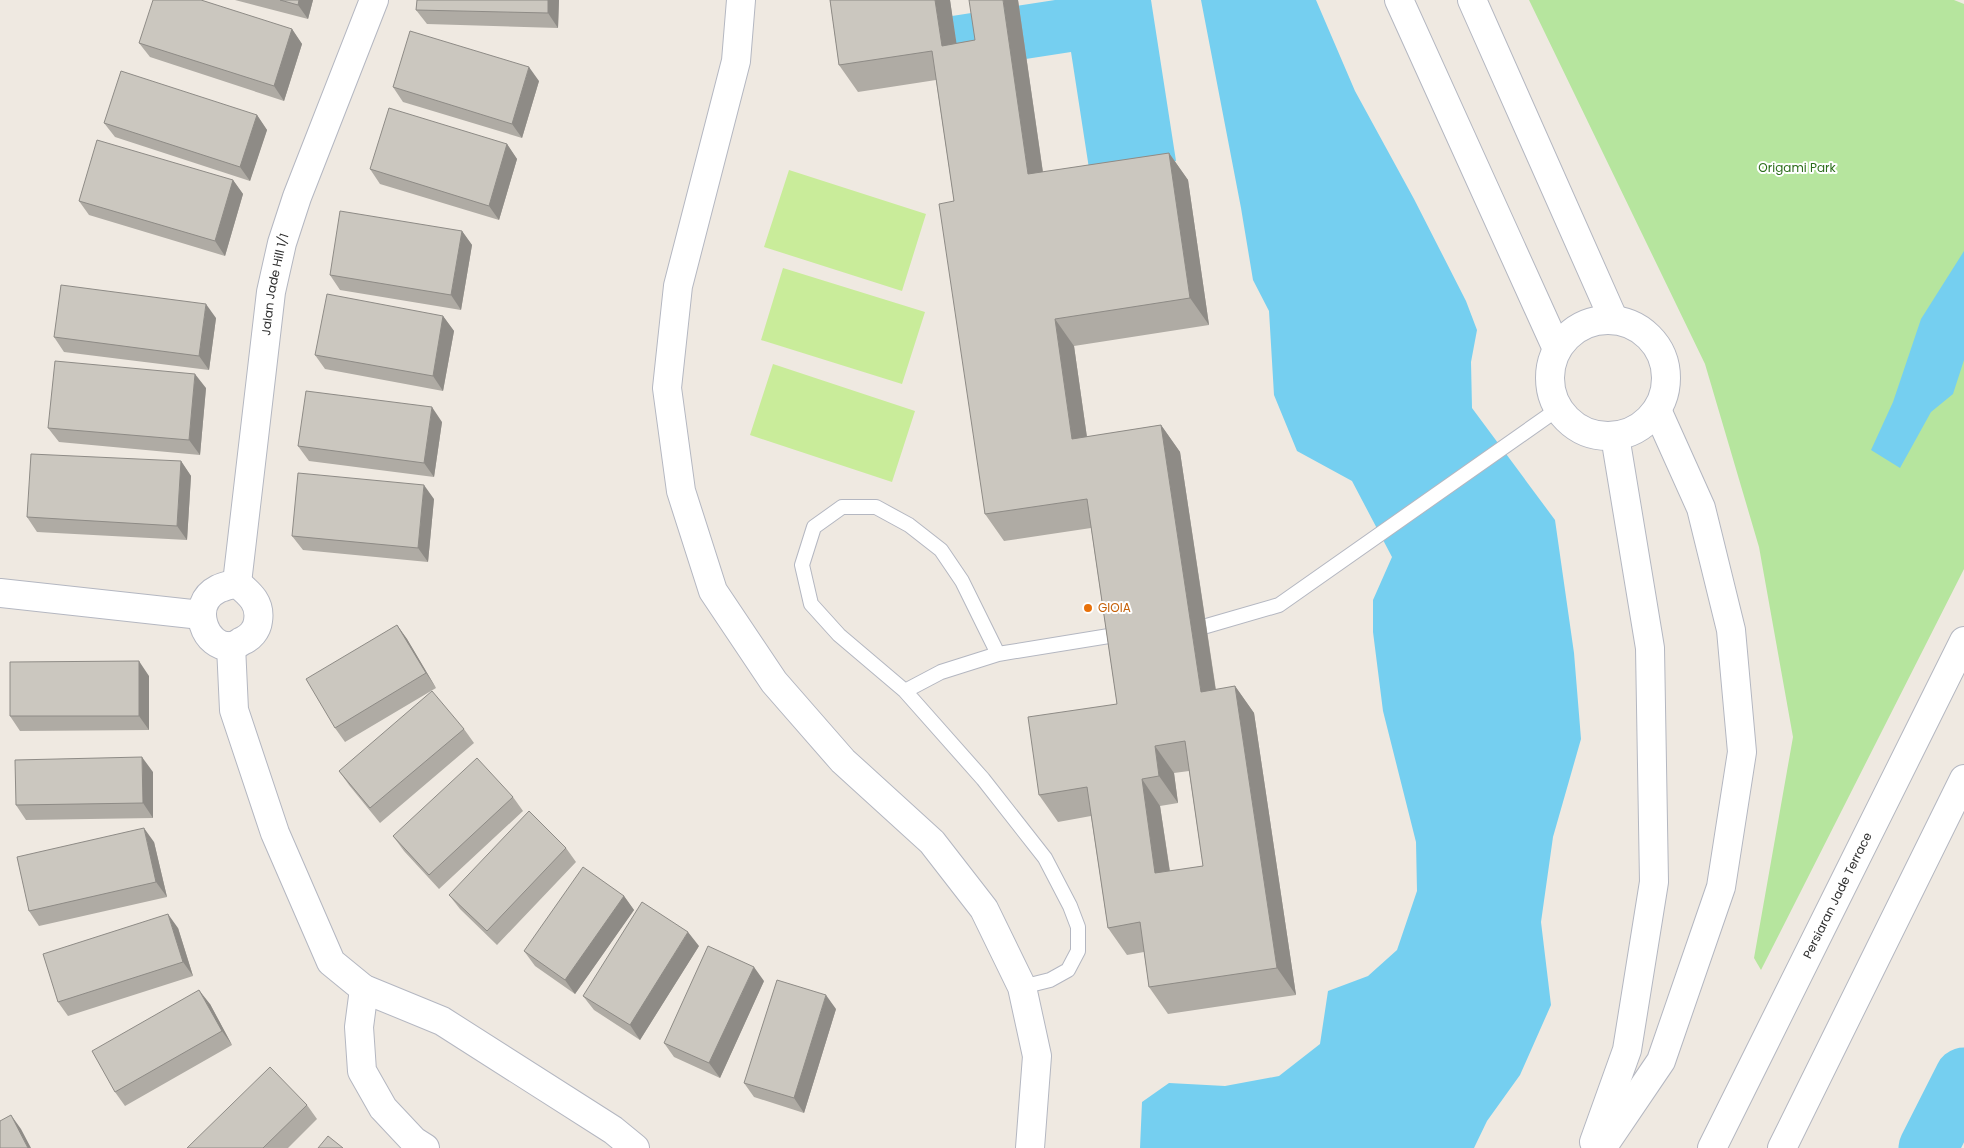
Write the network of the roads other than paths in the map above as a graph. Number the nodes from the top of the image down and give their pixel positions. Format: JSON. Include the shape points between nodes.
{"nodes":[{"id":1,"x":374,"y":0,"type":"edge"},
{"id":2,"x":740,"y":0,"type":"edge"},
{"id":3,"x":1399,"y":0,"type":"edge"},
{"id":4,"x":1472,"y":0,"type":"edge"},
{"id":5,"x":1612,"y":318,"type":"junction"},
{"id":6,"x":1557,"y":349,"type":"junction"},
{"id":7,"x":1558,"y":409,"type":"junction"},
{"id":8,"x":1658,"y":410,"type":"junction"},
{"id":9,"x":1615,"y":436,"type":"junction"},
{"id":10,"x":237,"y":583,"type":"junction"},
{"id":11,"x":0,"y":593,"type":"edge"},
{"id":12,"x":201,"y":615,"type":"junction"},
{"id":13,"x":1203,"y":627,"type":"dead end"},
{"id":14,"x":1114,"y":635,"type":"edge"},
{"id":15,"x":1964,"y":642,"type":"edge"},
{"id":16,"x":232,"y":646,"type":"junction"},
{"id":17,"x":998,"y":654,"type":"junction"},
{"id":18,"x":905,"y":691,"type":"junction"},
{"id":19,"x":1964,"y":779,"type":"edge"},
{"id":20,"x":1022,"y":987,"type":"junction"},
{"id":21,"x":364,"y":989,"type":"junction"},
{"id":22,"x":425,"y":1148,"type":"edge"},
{"id":23,"x":635,"y":1148,"type":"edge"},
{"id":24,"x":1030,"y":1148,"type":"edge"},
{"id":25,"x":1591,"y":1148,"type":"edge"},
{"id":26,"x":1602,"y":1148,"type":"edge"},
{"id":27,"x":1712,"y":1148,"type":"edge"},
{"id":28,"x":1782,"y":1148,"type":"edge"}],
"edges":[{"from":1,"to":10,"type":"street","name":"Jalan Jade Hill 1/1","via":[[282,243],[271,292]]},
{"from":2,"to":20,"type":"street","via":[[736,61],[678,286],[667,388],[681,491],[713,591],[774,682],[844,762],[932,842],[984,909]]},
{"from":3,"to":6,"type":"street"},
{"from":4,"to":5,"type":"street"},
{"from":5,"to":6,"type":"street","via":[[1591,321],[1578,328]]},
{"from":5,"to":8,"type":"street","via":[[1636,325],[1655,341],[1666,363],[1666,387]]},
{"from":6,"to":7,"type":"street","via":[[1550,379]]},
{"from":7,"to":9,"type":"street","via":[[1573,425],[1593,435]]},
{"from":7,"to":13,"type":"lane","via":[[1280,605]]},
{"from":8,"to":9,"type":"street","via":[[1639,428]]},
{"from":8,"to":26,"type":"street","via":[[1700,508],[1731,630],[1742,752],[1721,887],[1664,1052]]},
{"from":9,"to":25,"type":"street","via":[[1650,648],[1654,882],[1627,1050]]},
{"from":10,"to":12,"type":"street","via":[[218,589],[206,599]]},
{"from":10,"to":16,"type":"street","via":[[258,606],[258,623],[250,638]]},
{"from":11,"to":12,"type":"street"},
{"from":12,"to":16,"type":"street","via":[[205,632],[218,643]]},
{"from":14,"to":17,"type":"lane"},
{"from":15,"to":27,"type":"street","name":"Persiaran Jade Terrace"},
{"from":16,"to":21,"type":"street","via":[[234,710],[275,833],[331,962]]},
{"from":17,"to":18,"type":"lane","via":[[941,672]]},
{"from":17,"to":18,"type":"lane","via":[[962,581],[940,550],[909,525],[876,507],[842,507],[814,527],[810,536],[802,565],[811,604],[838,635]]},
{"from":18,"to":20,"type":"lane","via":[[1045,858],[1070,906],[1078,927],[1078,951],[1068,970],[1050,980]]},
{"from":19,"to":28,"type":"street"},
{"from":20,"to":24,"type":"street","via":[[1037,1056]]},
{"from":21,"to":22,"type":"street","via":[[359,1027],[362,1071],[383,1108],[414,1141]]},
{"from":21,"to":23,"type":"street","via":[[442,1021],[613,1130]]}]}
